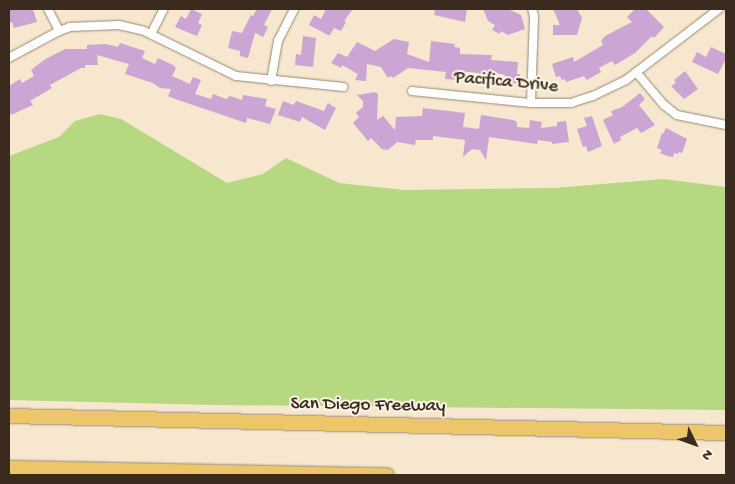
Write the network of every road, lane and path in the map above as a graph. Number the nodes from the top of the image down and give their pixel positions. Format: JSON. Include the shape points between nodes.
{"nodes":[{"id":1,"x":48,"y":9,"type":"edge"},
{"id":2,"x":164,"y":9,"type":"edge"},
{"id":3,"x":294,"y":9,"type":"edge"},
{"id":4,"x":532,"y":9,"type":"edge"},
{"id":5,"x":719,"y":9,"type":"edge"},
{"id":6,"x":59,"y":31,"type":"junction"},
{"id":7,"x":151,"y":34,"type":"junction"},
{"id":8,"x":9,"y":58,"type":"edge"},
{"id":9,"x":636,"y":72,"type":"junction"},
{"id":10,"x":271,"y":81,"type":"junction"},
{"id":11,"x":343,"y":87,"type":"dead end"},
{"id":12,"x":412,"y":91,"type":"dead end"},
{"id":13,"x":531,"y":103,"type":"junction"},
{"id":14,"x":726,"y":125,"type":"edge"},
{"id":15,"x":9,"y":416,"type":"edge"},
{"id":16,"x":726,"y":433,"type":"edge"},
{"id":17,"x":9,"y":468,"type":"edge"},
{"id":18,"x":387,"y":475,"type":"edge"}],
"edges":[{"from":1,"to":6,"type":"street"},
{"from":2,"to":7,"type":"street"},
{"from":3,"to":10,"type":"street","via":[[278,41]]},
{"from":4,"to":13,"type":"street"},
{"from":5,"to":9,"type":"street","name":"Pacifica Drive"},
{"from":6,"to":7,"type":"street","via":[[106,24]]},
{"from":6,"to":8,"type":"street"},
{"from":7,"to":10,"type":"street","via":[[236,76]]},
{"from":9,"to":13,"type":"street","name":"Pacifica Drive","via":[[593,96],[571,104]]},
{"from":9,"to":14,"type":"street","via":[[664,105],[677,115]]},
{"from":10,"to":11,"type":"street"},
{"from":12,"to":13,"type":"street","name":"Pacifica Drive"},
{"from":15,"to":16,"type":"highway","name":"San Diego Freeway"},
{"from":17,"to":18,"type":"highway"}]}
